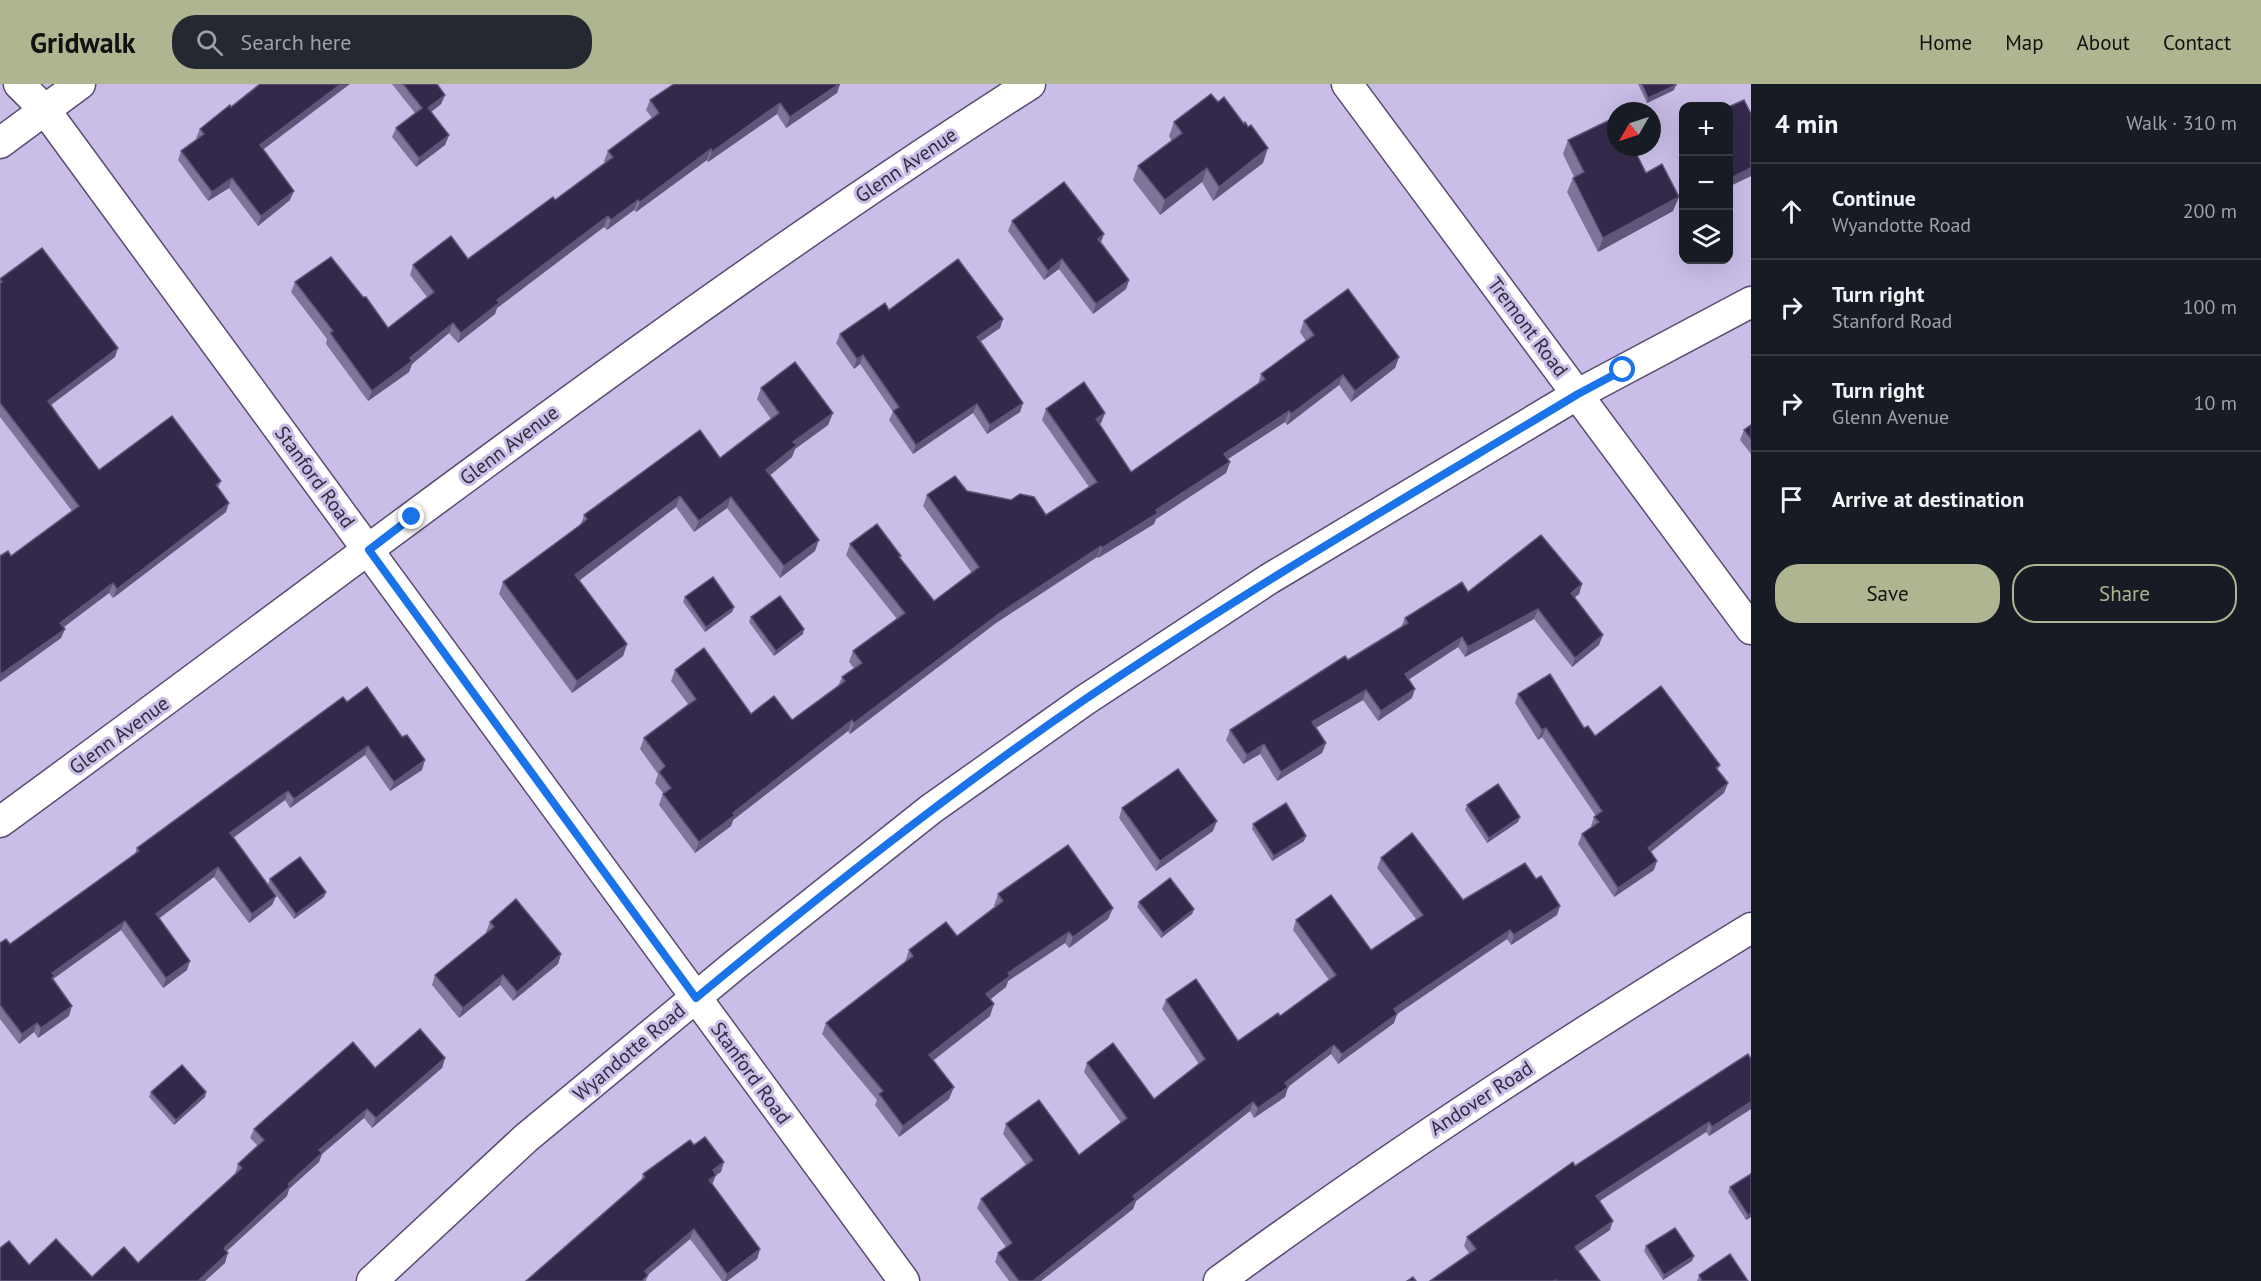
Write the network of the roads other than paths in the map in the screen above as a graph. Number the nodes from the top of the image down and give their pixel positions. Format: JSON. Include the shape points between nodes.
{"nodes":[{"id":1,"x":19,"y":84,"type":"edge"},
{"id":2,"x":80,"y":84,"type":"edge"},
{"id":3,"x":1030,"y":84,"type":"edge"},
{"id":4,"x":1347,"y":84,"type":"edge"},
{"id":5,"x":45,"y":110,"type":"junction"},
{"id":6,"x":0,"y":143,"type":"edge"},
{"id":7,"x":1751,"y":302,"type":"edge"},
{"id":8,"x":1578,"y":394,"type":"junction"},
{"id":9,"x":369,"y":550,"type":"junction"},
{"id":10,"x":1751,"y":629,"type":"edge"},
{"id":11,"x":0,"y":822,"type":"edge"},
{"id":12,"x":1751,"y":928,"type":"edge"},
{"id":13,"x":696,"y":998,"type":"junction"},
{"id":14,"x":372,"y":1281,"type":"edge"},
{"id":15,"x":904,"y":1281,"type":"edge"},
{"id":16,"x":1219,"y":1281,"type":"edge"}],
"edges":[{"from":1,"to":5,"type":"street","name":"Stanford Road"},
{"from":2,"to":5,"type":"street"},
{"from":3,"to":9,"type":"street","name":"Glenn Avenue","via":[[907,163],[590,385]]},
{"from":4,"to":8,"type":"street","name":"Tremont Road"},
{"from":5,"to":6,"type":"street"},
{"from":5,"to":9,"type":"street","name":"Stanford Road"},
{"from":7,"to":8,"type":"street","name":"Wyandotte Road"},
{"from":8,"to":10,"type":"street","name":"Tremont Road"},
{"from":8,"to":13,"type":"street","name":"Wyandotte Road","via":[[1269,579],[1084,700],[932,809]]},
{"from":9,"to":11,"type":"street","name":"Glenn Avenue"},
{"from":9,"to":13,"type":"street","name":"Stanford Road"},
{"from":12,"to":16,"type":"street","name":"Andover Road","via":[[1604,1017],[1382,1163]]},
{"from":13,"to":14,"type":"street","name":"Wyandotte Road","via":[[526,1137]]},
{"from":13,"to":15,"type":"street","name":"Stanford Road"}]}
